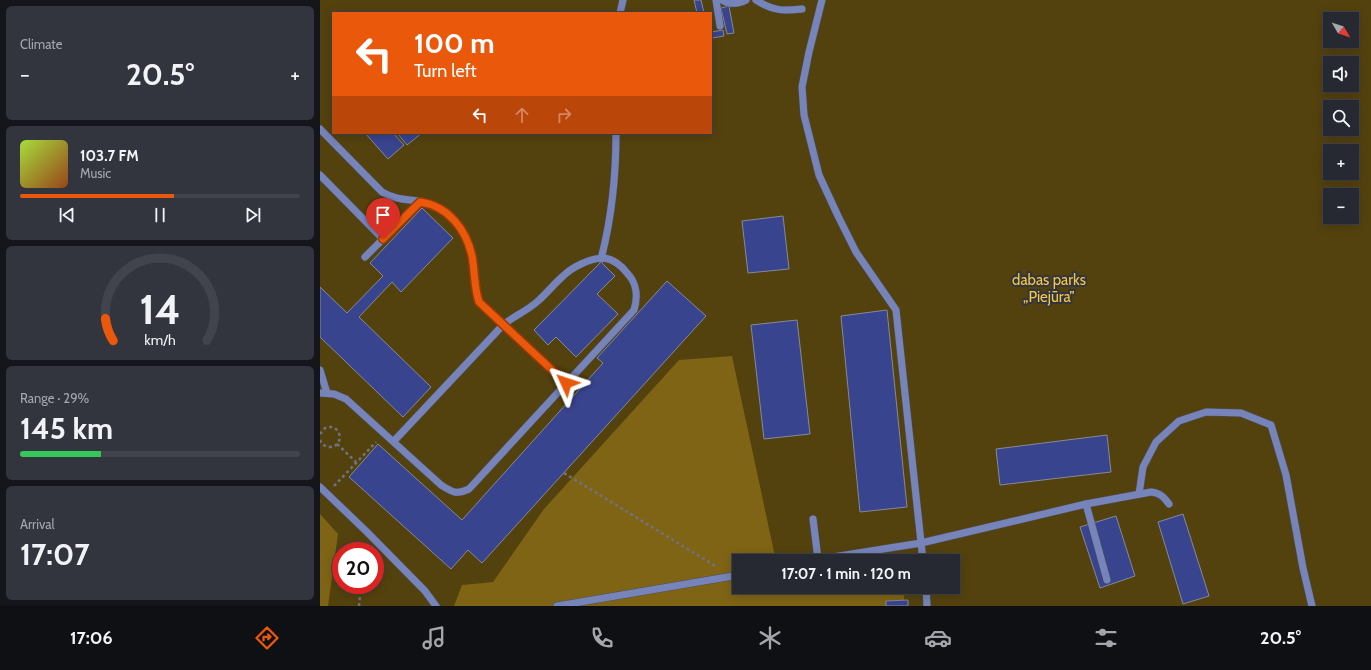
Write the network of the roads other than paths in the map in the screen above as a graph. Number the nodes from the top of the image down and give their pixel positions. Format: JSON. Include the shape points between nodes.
{"nodes":[{"id":1,"x":623,"y":0,"type":"edge"},
{"id":2,"x":716,"y":0,"type":"edge"},
{"id":3,"x":722,"y":0,"type":"edge"},
{"id":4,"x":746,"y":0,"type":"edge"},
{"id":5,"x":756,"y":0,"type":"edge"},
{"id":6,"x":822,"y":0,"type":"edge"},
{"id":7,"x":802,"y":10,"type":"dead end"},
{"id":8,"x":620,"y":12,"type":"edge"},
{"id":9,"x":720,"y":26,"type":"dead end"},
{"id":10,"x":320,"y":129,"type":"edge"},
{"id":11,"x":616,"y":134,"type":"edge"},
{"id":12,"x":320,"y":175,"type":"edge"},
{"id":13,"x":420,"y":202,"type":"junction"},
{"id":14,"x":383,"y":239,"type":"junction"},
{"id":15,"x":365,"y":257,"type":"dead end"},
{"id":16,"x":601,"y":259,"type":"junction"},
{"id":17,"x":503,"y":325,"type":"junction"},
{"id":18,"x":320,"y":370,"type":"edge"},
{"id":19,"x":566,"y":383,"type":"junction"},
{"id":20,"x":323,"y":393,"type":"edge"},
{"id":21,"x":394,"y":441,"type":"junction"},
{"id":22,"x":320,"y":487,"type":"edge"},
{"id":23,"x":1139,"y":494,"type":"junction"},
{"id":24,"x":1086,"y":504,"type":"junction"},
{"id":25,"x":1169,"y":504,"type":"dead end"},
{"id":26,"x":813,"y":519,"type":"dead end"},
{"id":27,"x":921,"y":543,"type":"junction"},
{"id":28,"x":817,"y":554,"type":"edge"},
{"id":29,"x":850,"y":554,"type":"edge"},
{"id":30,"x":922,"y":554,"type":"edge"},
{"id":31,"x":732,"y":577,"type":"edge"},
{"id":32,"x":1107,"y":580,"type":"dead end"},
{"id":33,"x":926,"y":594,"type":"edge"},
{"id":34,"x":436,"y":606,"type":"edge"},
{"id":35,"x":557,"y":606,"type":"edge"},
{"id":36,"x":927,"y":606,"type":"edge"},
{"id":37,"x":1312,"y":606,"type":"edge"}],
"edges":[{"from":1,"to":8,"type":"lane"},
{"from":2,"to":9,"type":"lane"},
{"from":3,"to":4,"type":"lane","via":[[732,4]]},
{"from":5,"to":7,"type":"lane","via":[[774,10]]},
{"from":6,"to":27,"type":"lane","via":[[802,87],[804,115],[819,175],[838,216],[856,252],[896,310]]},
{"from":10,"to":13,"type":"lane","via":[[382,192],[392,198]]},
{"from":11,"to":16,"type":"lane","via":[[612,205]]},
{"from":12,"to":14,"type":"lane"},
{"from":13,"to":14,"type":"lane"},
{"from":13,"to":17,"type":"lane","via":[[429,203],[445,211],[456,221],[471,256],[479,302]]},
{"from":14,"to":15,"type":"lane"},
{"from":16,"to":17,"type":"lane","via":[[577,266],[523,313]]},
{"from":16,"to":19,"type":"lane","via":[[615,262],[630,276],[637,299],[634,310]]},
{"from":17,"to":19,"type":"lane"},
{"from":17,"to":21,"type":"lane"},
{"from":18,"to":20,"type":"lane"},
{"from":19,"to":21,"type":"lane","via":[[469,489],[461,493],[452,492],[441,485]]},
{"from":20,"to":21,"type":"lane","via":[[346,399]]},
{"from":22,"to":34,"type":"lane","via":[[425,591]]},
{"from":23,"to":24,"type":"lane"},
{"from":23,"to":25,"type":"lane","via":[[1157,493]]},
{"from":23,"to":37,"type":"lane","via":[[1143,467],[1156,442],[1179,421],[1206,412],[1241,413],[1271,425],[1286,475]]},
{"from":24,"to":27,"type":"lane"},
{"from":24,"to":32,"type":"lane"},
{"from":26,"to":28,"type":"lane"},
{"from":27,"to":29,"type":"lane"},
{"from":27,"to":30,"type":"lane"},
{"from":31,"to":35,"type":"lane"},
{"from":33,"to":36,"type":"lane"}]}
